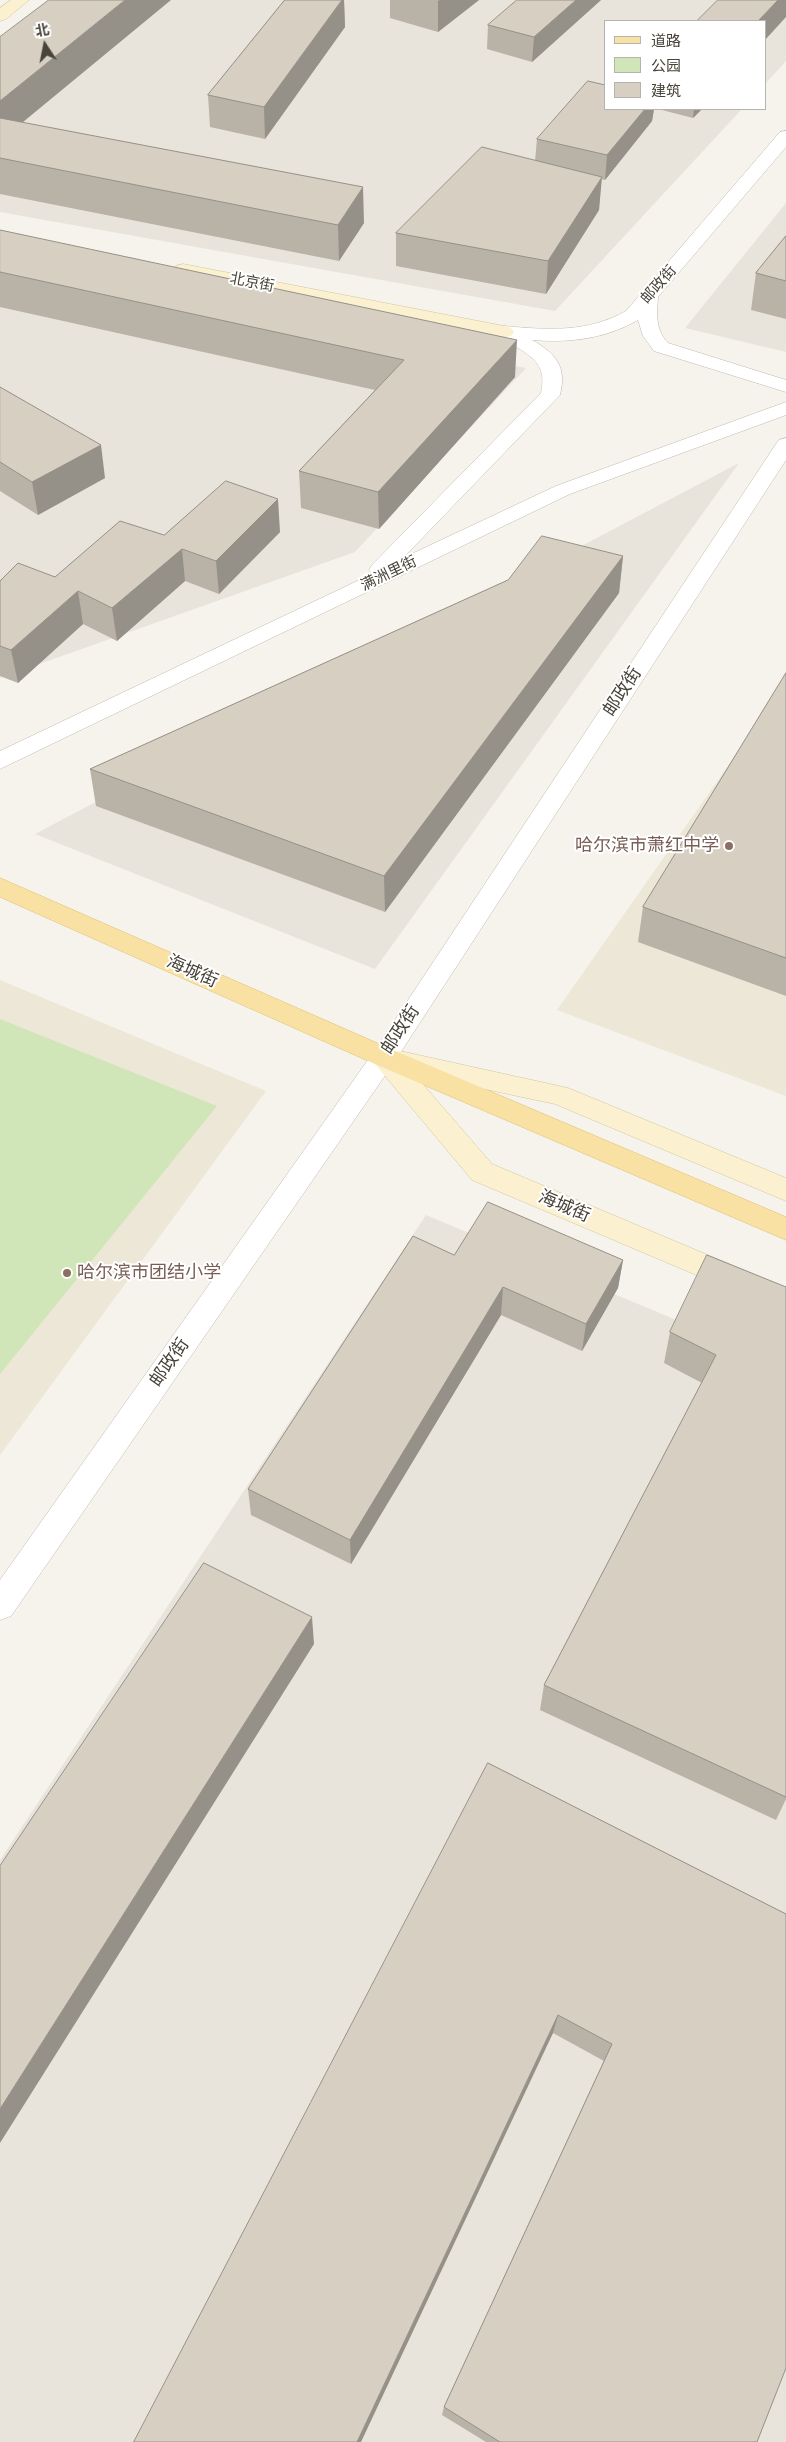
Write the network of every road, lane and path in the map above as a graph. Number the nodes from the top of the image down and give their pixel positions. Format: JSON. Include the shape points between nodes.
{"nodes":[{"id":1,"x":21,"y":0,"type":"edge"},
{"id":2,"x":0,"y":16,"type":"edge"},
{"id":3,"x":786,"y":136,"type":"edge"},
{"id":4,"x":165,"y":266,"type":"edge"},
{"id":5,"x":649,"y":298,"type":"junction"},
{"id":6,"x":504,"y":332,"type":"junction"},
{"id":7,"x":786,"y":386,"type":"edge"},
{"id":8,"x":786,"y":408,"type":"edge"},
{"id":9,"x":786,"y":444,"type":"edge"},
{"id":10,"x":366,"y":585,"type":"junction"},
{"id":11,"x":0,"y":761,"type":"edge"},
{"id":12,"x":0,"y":887,"type":"edge"},
{"id":13,"x":384,"y":1057,"type":"junction"},
{"id":14,"x":786,"y":1190,"type":"edge"},
{"id":15,"x":786,"y":1229,"type":"edge"},
{"id":16,"x":786,"y":1301,"type":"edge"},
{"id":17,"x":0,"y":1606,"type":"edge"}],
"edges":[{"from":1,"to":2,"type":"main road"},
{"from":3,"to":5,"type":"street","name":"邮政街"},
{"from":4,"to":6,"type":"main road","name":"北京街"},
{"from":5,"to":6,"type":"street","name":"邮政街","via":[[633,315],[605,330],[565,336]]},
{"from":5,"to":7,"type":"street","via":[[647,322],[661,347]]},
{"from":6,"to":10,"type":"street","via":[[547,359],[553,367],[554,385],[550,395]]},
{"from":8,"to":10,"type":"street","name":"满洲里街","via":[[563,490]]},
{"from":9,"to":13,"type":"street","name":"邮政街"},
{"from":10,"to":11,"type":"street","name":"满洲里街"},
{"from":12,"to":13,"type":"main road","name":"海城街"},
{"from":13,"to":14,"type":"main road","name":"海城街","via":[[559,1095]]},
{"from":13,"to":15,"type":"main road","name":"海城街"},
{"from":13,"to":16,"type":"main road","name":"海城街","via":[[482,1172]]},
{"from":13,"to":17,"type":"street","name":"邮政街"}]}
